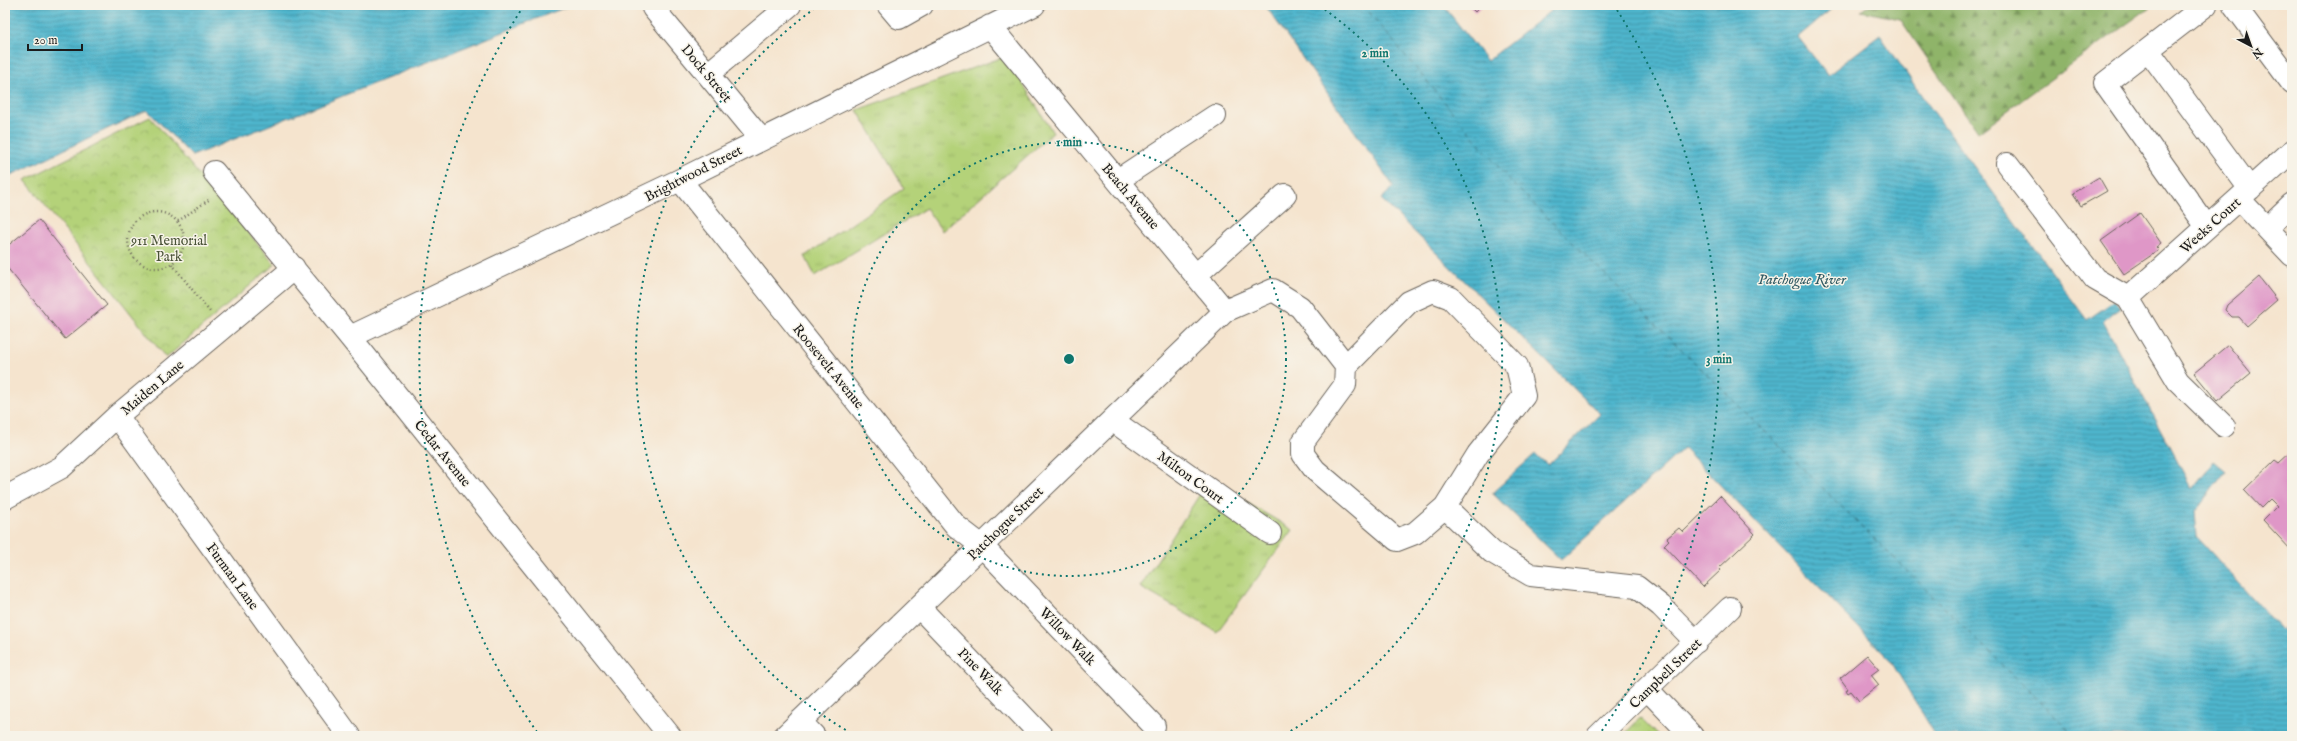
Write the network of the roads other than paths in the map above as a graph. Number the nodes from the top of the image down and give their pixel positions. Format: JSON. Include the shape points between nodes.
{"nodes":[{"id":1,"x":790,"y":5,"type":"edge"},
{"id":2,"x":888,"y":5,"type":"edge"},
{"id":3,"x":922,"y":5,"type":"edge"},
{"id":4,"x":2206,"y":5,"type":"edge"},
{"id":5,"x":2234,"y":5,"type":"edge"},
{"id":6,"x":1029,"y":6,"type":"edge"},
{"id":7,"x":653,"y":8,"type":"dead end"},
{"id":8,"x":990,"y":26,"type":"junction"},
{"id":9,"x":2148,"y":50,"type":"junction"},
{"id":10,"x":708,"y":74,"type":"junction"},
{"id":11,"x":2292,"y":83,"type":"edge"},
{"id":12,"x":1215,"y":116,"type":"dead end"},
{"id":13,"x":761,"y":139,"type":"junction"},
{"id":14,"x":2292,"y":151,"type":"edge"},
{"id":15,"x":2007,"y":164,"type":"dead end"},
{"id":16,"x":220,"y":180,"type":"road end"},
{"id":17,"x":680,"y":180,"type":"junction"},
{"id":18,"x":1118,"y":180,"type":"junction"},
{"id":19,"x":1285,"y":194,"type":"dead end"},
{"id":20,"x":2244,"y":194,"type":"junction"},
{"id":21,"x":2292,"y":204,"type":"edge"},
{"id":22,"x":2207,"y":227,"type":"junction"},
{"id":23,"x":2267,"y":228,"type":"junction"},
{"id":24,"x":2292,"y":255,"type":"edge"},
{"id":25,"x":294,"y":268,"type":"junction"},
{"id":26,"x":1196,"y":275,"type":"junction"},
{"id":27,"x":2128,"y":298,"type":"junction"},
{"id":28,"x":1226,"y":311,"type":"junction"},
{"id":29,"x":350,"y":337,"type":"junction"},
{"id":30,"x":1346,"y":366,"type":"junction"},
{"id":31,"x":117,"y":416,"type":"junction"},
{"id":32,"x":1112,"y":420,"type":"junction"},
{"id":33,"x":2224,"y":426,"type":"dead end"},
{"id":34,"x":5,"y":498,"type":"edge"},
{"id":35,"x":1445,"y":507,"type":"junction"},
{"id":36,"x":1270,"y":533,"type":"dead end"},
{"id":37,"x":982,"y":546,"type":"junction"},
{"id":38,"x":919,"y":607,"type":"junction"},
{"id":39,"x":1730,"y":608,"type":"dead end"},
{"id":40,"x":1696,"y":642,"type":"junction"},
{"id":41,"x":1648,"y":690,"type":"junction"},
{"id":42,"x":1154,"y":726,"type":"dead end"},
{"id":43,"x":807,"y":728,"type":"edge"},
{"id":44,"x":349,"y":736,"type":"edge"},
{"id":45,"x":670,"y":736,"type":"edge"},
{"id":46,"x":785,"y":736,"type":"edge"},
{"id":47,"x":1042,"y":736,"type":"edge"},
{"id":48,"x":1598,"y":736,"type":"edge"},
{"id":49,"x":1692,"y":736,"type":"edge"}],
"edges":[{"from":1,"to":10,"type":"street"},
{"from":2,"to":3,"type":"street","via":[[899,18]]},
{"from":4,"to":9,"type":"street"},
{"from":5,"to":11,"type":"street"},
{"from":6,"to":8,"type":"street","name":"Brightwood Street"},
{"from":7,"to":10,"type":"street","name":"Dock Street"},
{"from":8,"to":13,"type":"street","name":"Brightwood Street"},
{"from":8,"to":18,"type":"street","name":"Beach Avenue"},
{"from":9,"to":20,"type":"street"},
{"from":9,"to":22,"type":"street","via":[[2105,83]]},
{"from":10,"to":13,"type":"street","name":"Dock Street"},
{"from":12,"to":18,"type":"street"},
{"from":13,"to":17,"type":"street","name":"Brightwood Street"},
{"from":14,"to":20,"type":"street","name":"Weeks Court"},
{"from":15,"to":27,"type":"street","via":[[2095,279]]},
{"from":16,"to":25,"type":"street","name":"Cedar Avenue"},
{"from":17,"to":29,"type":"street","name":"Brightwood Street"},
{"from":17,"to":37,"type":"street","name":"Roosevelt Avenue","via":[[956,526]]},
{"from":18,"to":26,"type":"street","name":"Beach Avenue"},
{"from":19,"to":26,"type":"street"},
{"from":20,"to":22,"type":"street","name":"Weeks Court"},
{"from":20,"to":23,"type":"street"},
{"from":21,"to":23,"type":"street"},
{"from":22,"to":27,"type":"street","name":"Weeks Court"},
{"from":23,"to":24,"type":"street"},
{"from":25,"to":29,"type":"street","name":"Cedar Avenue"},
{"from":25,"to":31,"type":"street","name":"Maiden Lane"},
{"from":26,"to":28,"type":"street","name":"Beach Avenue"},
{"from":27,"to":33,"type":"street","via":[[2178,381]]},
{"from":28,"to":30,"type":"street","name":"Patchogue Street","via":[[1273,290],[1300,307]]},
{"from":28,"to":32,"type":"street","name":"Patchogue Street"},
{"from":29,"to":45,"type":"street","name":"Cedar Avenue"},
{"from":30,"to":35,"type":"street","via":[[1346,385],[1303,442],[1303,454],[1315,470],[1397,540],[1415,533]]},
{"from":30,"to":35,"type":"street","via":[[1409,302],[1433,291],[1451,298],[1517,366],[1524,396],[1478,454]]},
{"from":31,"to":34,"type":"street","name":"Maiden Lane","via":[[62,467]]},
{"from":31,"to":44,"type":"street","name":"Furman Lane"},
{"from":32,"to":36,"type":"street","name":"Milton Court"},
{"from":32,"to":37,"type":"street","name":"Patchogue Street"},
{"from":35,"to":40,"type":"street","via":[[1492,552],[1531,575],[1637,587],[1661,606]]},
{"from":37,"to":38,"type":"street","name":"Patchogue Street"},
{"from":37,"to":42,"type":"street","name":"Willow Walk"},
{"from":38,"to":43,"type":"street","name":"Patchogue Street"},
{"from":38,"to":47,"type":"street","name":"Pine Walk"},
{"from":39,"to":40,"type":"street","name":"Campbell Street"},
{"from":40,"to":41,"type":"street","name":"Campbell Street"},
{"from":41,"to":48,"type":"street","name":"Campbell Street"},
{"from":41,"to":49,"type":"street"},
{"from":43,"to":46,"type":"street","name":"Patchogue Street"}]}
